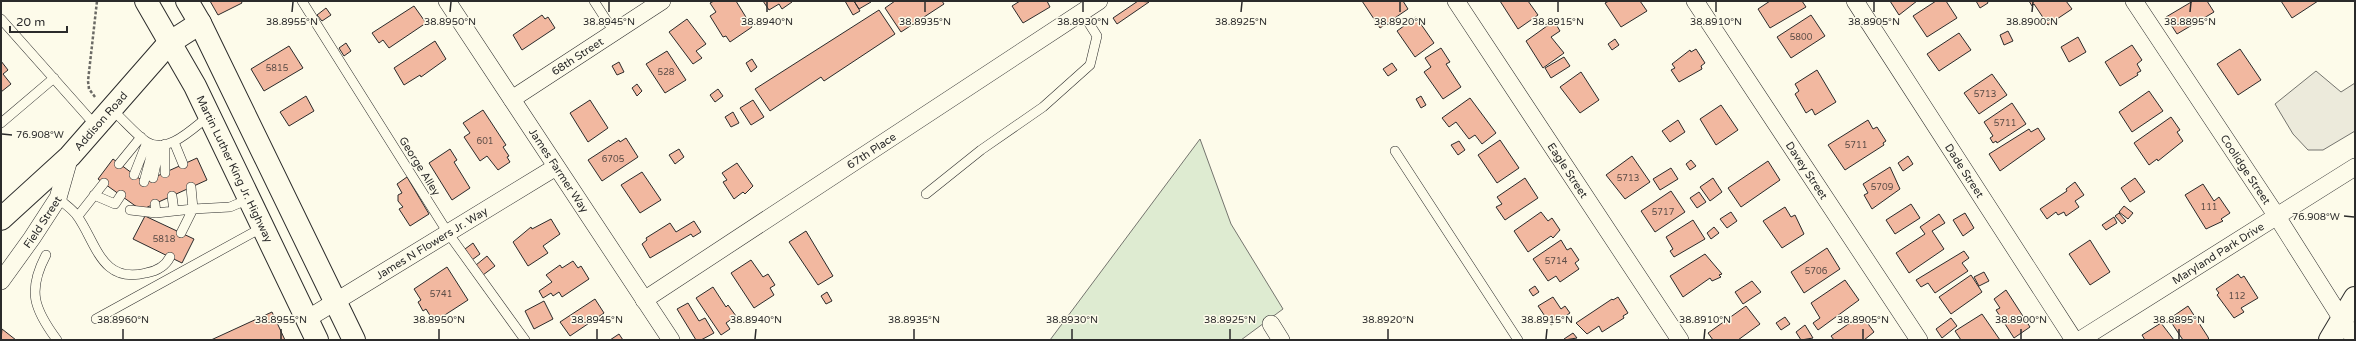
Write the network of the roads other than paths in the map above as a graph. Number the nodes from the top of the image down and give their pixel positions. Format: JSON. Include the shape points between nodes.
{"nodes":[{"id":1,"x":146,"y":1,"type":"edge"},
{"id":2,"x":187,"y":1,"type":"edge"},
{"id":3,"x":302,"y":1,"type":"edge"},
{"id":4,"x":447,"y":1,"type":"edge"},
{"id":5,"x":594,"y":1,"type":"edge"},
{"id":6,"x":662,"y":1,"type":"edge"},
{"id":7,"x":1099,"y":1,"type":"edge"},
{"id":8,"x":1456,"y":1,"type":"edge"},
{"id":9,"x":1695,"y":1,"type":"edge"},
{"id":10,"x":1855,"y":1,"type":"edge"},
{"id":11,"x":2134,"y":1,"type":"edge"},
{"id":12,"x":1082,"y":12,"type":"junction"},
{"id":13,"x":1,"y":19,"type":"edge"},
{"id":14,"x":200,"y":23,"type":"junction"},
{"id":15,"x":614,"y":32,"type":"junction"},
{"id":16,"x":169,"y":42,"type":"junction"},
{"id":17,"x":54,"y":78,"type":"junction"},
{"id":18,"x":512,"y":99,"type":"junction"},
{"id":19,"x":104,"y":103,"type":"junction"},
{"id":20,"x":209,"y":116,"type":"junction"},
{"id":21,"x":1,"y":123,"type":"edge"},
{"id":22,"x":96,"y":126,"type":"junction"},
{"id":23,"x":157,"y":143,"type":"junction"},
{"id":24,"x":1395,"y":151,"type":"dead end"},
{"id":25,"x":70,"y":156,"type":"junction"},
{"id":26,"x":119,"y":164,"type":"dead end"},
{"id":27,"x":183,"y":164,"type":"dead end"},
{"id":28,"x":556,"y":167,"type":"junction"},
{"id":29,"x":2355,"y":167,"type":"edge"},
{"id":30,"x":165,"y":173,"type":"dead end"},
{"id":31,"x":134,"y":175,"type":"dead end"},
{"id":32,"x":154,"y":178,"type":"dead end"},
{"id":33,"x":144,"y":182,"type":"dead end"},
{"id":34,"x":104,"y":183,"type":"dead end"},
{"id":35,"x":191,"y":187,"type":"dead end"},
{"id":36,"x":926,"y":194,"type":"dead end"},
{"id":37,"x":94,"y":195,"type":"junction"},
{"id":38,"x":121,"y":195,"type":"dead end"},
{"id":39,"x":172,"y":196,"type":"dead end"},
{"id":40,"x":58,"y":198,"type":"junction"},
{"id":41,"x":249,"y":199,"type":"junction"},
{"id":42,"x":115,"y":204,"type":"junction"},
{"id":43,"x":193,"y":209,"type":"junction"},
{"id":44,"x":174,"y":211,"type":"junction"},
{"id":45,"x":2276,"y":215,"type":"junction"},
{"id":46,"x":78,"y":216,"type":"junction"},
{"id":47,"x":1,"y":219,"type":"edge"},
{"id":48,"x":263,"y":227,"type":"junction"},
{"id":49,"x":181,"y":233,"type":"dead end"},
{"id":50,"x":448,"y":233,"type":"junction"},
{"id":51,"x":46,"y":255,"type":"dead end"},
{"id":52,"x":170,"y":257,"type":"dead end"},
{"id":53,"x":1,"y":281,"type":"edge"},
{"id":54,"x":2355,"y":298,"type":"edge"},
{"id":55,"x":644,"y":300,"type":"junction"},
{"id":56,"x":336,"y":301,"type":"junction"},
{"id":57,"x":96,"y":319,"type":"dead end"},
{"id":58,"x":307,"y":319,"type":"junction"},
{"id":59,"x":2342,"y":319,"type":"junction"},
{"id":60,"x":1271,"y":324,"type":"dead end"},
{"id":61,"x":57,"y":340,"type":"edge"},
{"id":62,"x":317,"y":340,"type":"edge"},
{"id":63,"x":354,"y":340,"type":"edge"},
{"id":64,"x":525,"y":340,"type":"edge"},
{"id":65,"x":671,"y":340,"type":"edge"},
{"id":66,"x":1282,"y":340,"type":"edge"},
{"id":67,"x":1518,"y":340,"type":"edge"},
{"id":68,"x":1680,"y":340,"type":"edge"},
{"id":69,"x":1919,"y":340,"type":"edge"},
{"id":70,"x":2074,"y":340,"type":"edge"},
{"id":71,"x":2080,"y":340,"type":"edge"},
{"id":72,"x":2330,"y":340,"type":"edge"},
{"id":73,"x":2355,"y":340,"type":"edge"}],
"edges":[{"from":1,"to":16,"type":"main road","name":"Martin Luther King Jr. Highway"},
{"from":2,"to":14,"type":"main road"},
{"from":3,"to":50,"type":"lane","name":"George Alley"},
{"from":4,"to":18,"type":"street","name":"James Farmer Way"},
{"from":5,"to":15,"type":"lane"},
{"from":6,"to":15,"type":"street","name":"68th Street"},
{"from":7,"to":12,"type":"street","name":"67th Place"},
{"from":8,"to":68,"type":"street","name":"Eagle Street"},
{"from":9,"to":69,"type":"street","name":"Davey Street"},
{"from":10,"to":70,"type":"street","name":"Dade Street"},
{"from":11,"to":45,"type":"street","name":"Coolidge Street"},
{"from":12,"to":36,"type":"lane","via":[[1097,36],[1090,65],[1043,107],[981,150]]},
{"from":12,"to":55,"type":"street","name":"67th Place"},
{"from":13,"to":17,"type":"lane"},
{"from":14,"to":16,"type":"main road","name":"Addison Road"},
{"from":14,"to":56,"type":"main road"},
{"from":15,"to":18,"type":"street","name":"68th Street"},
{"from":16,"to":19,"type":"main road","name":"Addison Road"},
{"from":16,"to":20,"type":"main road","name":"Martin Luther King Jr. Highway"},
{"from":17,"to":21,"type":"lane"},
{"from":17,"to":22,"type":"lane"},
{"from":18,"to":28,"type":"street","name":"James Farmer Way"},
{"from":19,"to":22,"type":"main road","name":"Addison Road"},
{"from":19,"to":23,"type":"lane"},
{"from":20,"to":23,"type":"lane"},
{"from":20,"to":41,"type":"main road","name":"Martin Luther King Jr. Highway"},
{"from":22,"to":25,"type":"main road","name":"Addison Road"},
{"from":23,"to":26,"type":"lane"},
{"from":23,"to":27,"type":"lane"},
{"from":23,"to":30,"type":"lane"},
{"from":23,"to":31,"type":"lane"},
{"from":23,"to":32,"type":"lane"},
{"from":23,"to":33,"type":"lane"},
{"from":24,"to":67,"type":"lane"},
{"from":25,"to":40,"type":"street","name":"Field Street"},
{"from":25,"to":47,"type":"main road","name":"Addison Road"},
{"from":28,"to":50,"type":"street","name":"James N Flowers Jr. Way"},
{"from":28,"to":55,"type":"street","name":"James Farmer Way"},
{"from":29,"to":45,"type":"street","name":"Maryland Park Drive"},
{"from":34,"to":37,"type":"lane"},
{"from":35,"to":43,"type":"lane"},
{"from":37,"to":42,"type":"lane"},
{"from":37,"to":46,"type":"lane"},
{"from":38,"to":42,"type":"lane"},
{"from":39,"to":44,"type":"lane"},
{"from":40,"to":46,"type":"lane"},
{"from":40,"to":53,"type":"street","name":"Field Street"},
{"from":41,"to":43,"type":"lane","via":[[230,207]]},
{"from":41,"to":48,"type":"main road","name":"Martin Luther King Jr. Highway"},
{"from":42,"to":44,"type":"lane"},
{"from":43,"to":44,"type":"lane"},
{"from":43,"to":49,"type":"lane"},
{"from":45,"to":59,"type":"street","name":"Coolidge Street"},
{"from":45,"to":71,"type":"street","name":"Maryland Park Drive"},
{"from":46,"to":52,"type":"lane","via":[[94,248],[118,274],[133,276],[154,272],[166,265]]},
{"from":48,"to":57,"type":"lane"},
{"from":48,"to":58,"type":"main road","name":"Martin Luther King Jr. Highway"},
{"from":50,"to":56,"type":"street","name":"James N Flowers Jr. Way"},
{"from":50,"to":64,"type":"lane","name":"George Alley"},
{"from":51,"to":61,"type":"lane","via":[[36,274],[34,289],[39,310]]},
{"from":54,"to":59,"type":"main road"},
{"from":55,"to":65,"type":"street","name":"James Farmer Way"},
{"from":56,"to":58,"type":"street","name":"James N Flowers Jr. Way"},
{"from":56,"to":63,"type":"main road"},
{"from":58,"to":62,"type":"main road","name":"Martin Luther King Jr. Highway"},
{"from":59,"to":72,"type":"main road"},
{"from":59,"to":73,"type":"street","name":"Coolidge Street"},
{"from":60,"to":66,"type":"street"}]}
